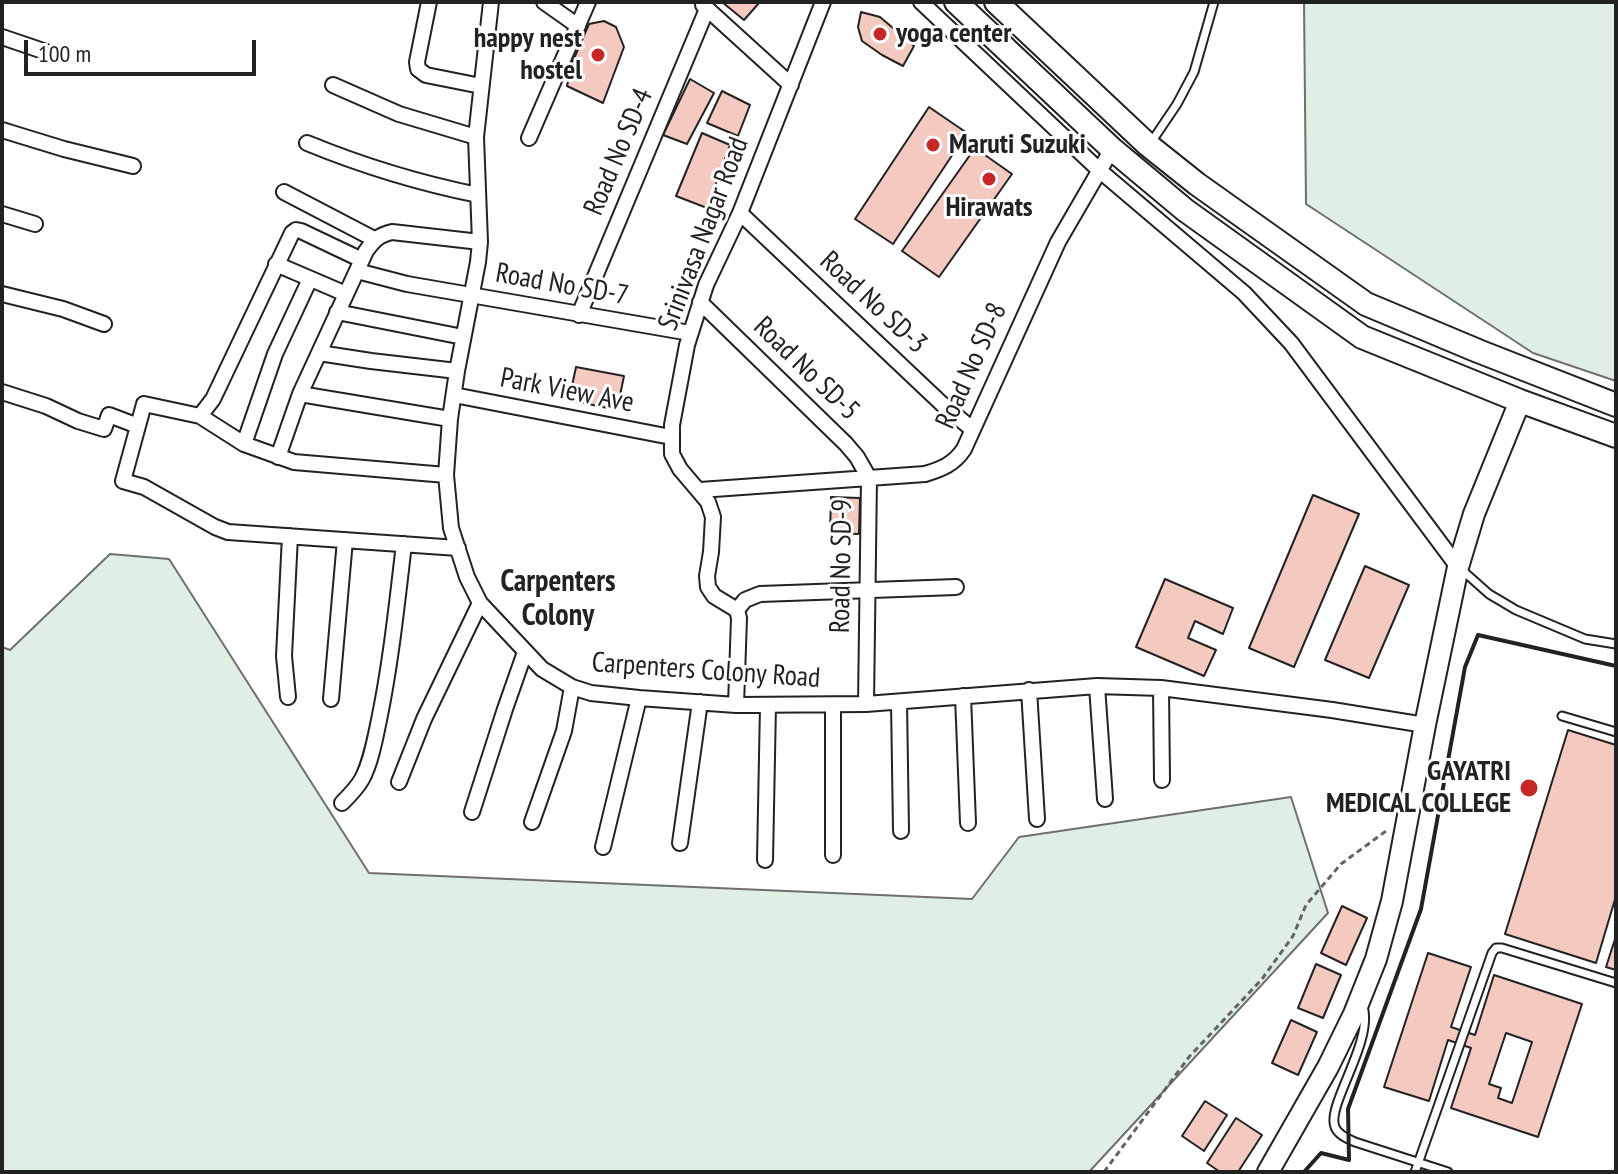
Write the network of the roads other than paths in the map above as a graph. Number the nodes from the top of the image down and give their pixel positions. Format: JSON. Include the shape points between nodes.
{"nodes":[{"id":1,"x":429,"y":2,"type":"edge"},
{"id":2,"x":491,"y":2,"type":"edge"},
{"id":3,"x":544,"y":2,"type":"edge"},
{"id":4,"x":588,"y":2,"type":"edge"},
{"id":5,"x":823,"y":2,"type":"edge"},
{"id":6,"x":921,"y":2,"type":"edge"},
{"id":7,"x":956,"y":2,"type":"edge"},
{"id":8,"x":996,"y":2,"type":"edge"},
{"id":9,"x":1214,"y":2,"type":"edge"},
{"id":10,"x":703,"y":5,"type":"edge"},
{"id":11,"x":578,"y":26,"type":"junction"},
{"id":12,"x":2,"y":37,"type":"edge"},
{"id":13,"x":52,"y":54,"type":"dead end"},
{"id":14,"x":333,"y":85,"type":"dead end"},
{"id":15,"x":791,"y":85,"type":"junction"},
{"id":16,"x":481,"y":86,"type":"junction"},
{"id":17,"x":2,"y":130,"type":"edge"},
{"id":18,"x":476,"y":137,"type":"junction"},
{"id":19,"x":529,"y":138,"type":"dead end"},
{"id":20,"x":307,"y":143,"type":"dead end"},
{"id":21,"x":1148,"y":145,"type":"junction"},
{"id":22,"x":1112,"y":149,"type":"junction"},
{"id":23,"x":133,"y":166,"type":"dead end"},
{"id":24,"x":1099,"y":170,"type":"junction"},
{"id":25,"x":284,"y":192,"type":"dead end"},
{"id":26,"x":478,"y":195,"type":"junction"},
{"id":27,"x":740,"y":213,"type":"junction"},
{"id":28,"x":2,"y":214,"type":"edge"},
{"id":29,"x":35,"y":224,"type":"dead end"},
{"id":30,"x":374,"y":239,"type":"junction"},
{"id":31,"x":480,"y":242,"type":"junction"},
{"id":32,"x":276,"y":264,"type":"junction"},
{"id":33,"x":359,"y":265,"type":"junction"},
{"id":34,"x":310,"y":279,"type":"junction"},
{"id":35,"x":2,"y":294,"type":"edge"},
{"id":36,"x":346,"y":294,"type":"junction"},
{"id":37,"x":472,"y":297,"type":"junction"},
{"id":38,"x":700,"y":302,"type":"junction"},
{"id":39,"x":337,"y":312,"type":"junction"},
{"id":40,"x":579,"y":315,"type":"junction"},
{"id":41,"x":104,"y":324,"type":"dead end"},
{"id":42,"x":690,"y":333,"type":"junction"},
{"id":43,"x":463,"y":337,"type":"junction"},
{"id":44,"x":319,"y":353,"type":"junction"},
{"id":45,"x":457,"y":371,"type":"junction"},
{"id":46,"x":2,"y":392,"type":"edge"},
{"id":47,"x":300,"y":394,"type":"junction"},
{"id":48,"x":454,"y":395,"type":"junction"},
{"id":49,"x":1520,"y":401,"type":"junction"},
{"id":50,"x":1616,"y":405,"type":"edge"},
{"id":51,"x":200,"y":416,"type":"junction"},
{"id":52,"x":450,"y":419,"type":"junction"},
{"id":53,"x":138,"y":426,"type":"junction"},
{"id":54,"x":972,"y":429,"type":"junction"},
{"id":55,"x":1616,"y":436,"type":"edge"},
{"id":56,"x":671,"y":437,"type":"junction"},
{"id":57,"x":244,"y":444,"type":"junction"},
{"id":58,"x":278,"y":457,"type":"junction"},
{"id":59,"x":446,"y":475,"type":"junction"},
{"id":60,"x":869,"y":478,"type":"junction"},
{"id":61,"x":700,"y":490,"type":"junction"},
{"id":62,"x":290,"y":536,"type":"junction"},
{"id":63,"x":345,"y":540,"type":"junction"},
{"id":64,"x":404,"y":544,"type":"junction"},
{"id":65,"x":458,"y":548,"type":"junction"},
{"id":66,"x":1458,"y":567,"type":"junction"},
{"id":67,"x":956,"y":587,"type":"dead end"},
{"id":68,"x":867,"y":591,"type":"junction"},
{"id":69,"x":480,"y":603,"type":"junction"},
{"id":70,"x":737,"y":610,"type":"junction"},
{"id":71,"x":1616,"y":644,"type":"edge"},
{"id":72,"x":525,"y":652,"type":"junction"},
{"id":73,"x":1097,"y":686,"type":"junction"},
{"id":74,"x":572,"y":687,"type":"junction"},
{"id":75,"x":1161,"y":688,"type":"junction"},
{"id":76,"x":1029,"y":690,"type":"junction"},
{"id":77,"x":963,"y":696,"type":"junction"},
{"id":78,"x":288,"y":697,"type":"dead end"},
{"id":79,"x":639,"y":698,"type":"junction"},
{"id":80,"x":331,"y":699,"type":"dead end"},
{"id":81,"x":700,"y":702,"type":"junction"},
{"id":82,"x":899,"y":702,"type":"junction"},
{"id":83,"x":866,"y":704,"type":"junction"},
{"id":84,"x":736,"y":705,"type":"junction"},
{"id":85,"x":768,"y":705,"type":"junction"},
{"id":86,"x":833,"y":705,"type":"junction"},
{"id":87,"x":1562,"y":716,"type":"dead end"},
{"id":88,"x":1425,"y":725,"type":"junction"},
{"id":89,"x":1616,"y":732,"type":"edge"},
{"id":90,"x":1162,"y":780,"type":"dead end"},
{"id":91,"x":399,"y":782,"type":"dead end"},
{"id":92,"x":1105,"y":799,"type":"dead end"},
{"id":93,"x":342,"y":803,"type":"dead end"},
{"id":94,"x":472,"y":812,"type":"dead end"},
{"id":95,"x":1037,"y":819,"type":"dead end"},
{"id":96,"x":532,"y":822,"type":"dead end"},
{"id":97,"x":968,"y":823,"type":"dead end"},
{"id":98,"x":901,"y":831,"type":"dead end"},
{"id":99,"x":680,"y":843,"type":"dead end"},
{"id":100,"x":603,"y":847,"type":"dead end"},
{"id":101,"x":833,"y":855,"type":"dead end"},
{"id":102,"x":765,"y":860,"type":"dead end"},
{"id":103,"x":1616,"y":983,"type":"edge"},
{"id":104,"x":1361,"y":997,"type":"junction"},
{"id":105,"x":1418,"y":1163,"type":"junction"},
{"id":106,"x":1268,"y":1172,"type":"edge"},
{"id":107,"x":1415,"y":1172,"type":"edge"},
{"id":108,"x":1448,"y":1172,"type":"edge"}],
"edges":[{"from":1,"to":16,"type":"street","via":[[418,69]]},
{"from":2,"to":16,"type":"street","name":"Carpenters Colony Road"},
{"from":3,"to":11,"type":"street"},
{"from":4,"to":11,"type":"street"},
{"from":5,"to":15,"type":"street","name":"Srinivasa Nagar Road"},
{"from":6,"to":24,"type":"street"},
{"from":7,"to":22,"type":"main road"},
{"from":8,"to":21,"type":"main road"},
{"from":9,"to":21,"type":"lane","via":[[1194,72]]},
{"from":10,"to":15,"type":"street"},
{"from":10,"to":40,"type":"street","name":"Road No SD-4"},
{"from":11,"to":19,"type":"street"},
{"from":12,"to":13,"type":"street"},
{"from":14,"to":18,"type":"street","via":[[399,114]]},
{"from":15,"to":27,"type":"street","name":"Srinivasa Nagar Road"},
{"from":16,"to":18,"type":"street","name":"Carpenters Colony Road"},
{"from":17,"to":23,"type":"street"},
{"from":18,"to":26,"type":"street","name":"Carpenters Colony Road"},
{"from":20,"to":26,"type":"street","via":[[402,177]]},
{"from":21,"to":50,"type":"main road","via":[[1366,304]]},
{"from":22,"to":24,"type":"street","name":"Road No SD-8"},
{"from":22,"to":49,"type":"main road","via":[[1185,210],[1362,337]]},
{"from":24,"to":54,"type":"street","name":"Road No SD-8","via":[[1051,256]]},
{"from":24,"to":66,"type":"street","via":[[1244,293],[1291,343]]},
{"from":25,"to":30,"type":"street"},
{"from":26,"to":31,"type":"street","name":"Carpenters Colony Road"},
{"from":27,"to":38,"type":"street","name":"Srinivasa Nagar Road"},
{"from":27,"to":54,"type":"street","name":"Road No SD-3"},
{"from":28,"to":29,"type":"street"},
{"from":30,"to":31,"type":"street","via":[[392,232]]},
{"from":30,"to":33,"type":"street"},
{"from":31,"to":37,"type":"street","name":"Carpenters Colony Road"},
{"from":32,"to":33,"type":"street","name":"Road No SD-7","via":[[296,230]]},
{"from":32,"to":34,"type":"street"},
{"from":32,"to":51,"type":"street","via":[[213,399]]},
{"from":33,"to":36,"type":"street"},
{"from":33,"to":37,"type":"street","name":"Road No SD-7","via":[[407,284]]},
{"from":34,"to":36,"type":"street"},
{"from":34,"to":57,"type":"street","via":[[275,354]]},
{"from":35,"to":41,"type":"street"},
{"from":36,"to":39,"type":"street"},
{"from":37,"to":40,"type":"street","name":"Road No SD-7"},
{"from":37,"to":43,"type":"street","name":"Carpenters Colony Road"},
{"from":38,"to":42,"type":"street","name":"Srinivasa Nagar Road"},
{"from":38,"to":60,"type":"street","name":"Road No SD-5","via":[[846,444]]},
{"from":39,"to":43,"type":"street"},
{"from":39,"to":44,"type":"street"},
{"from":40,"to":42,"type":"street","name":"Road No SD-7"},
{"from":42,"to":56,"type":"street","name":"Srinivasa Nagar Road"},
{"from":43,"to":45,"type":"street","name":"Carpenters Colony Road"},
{"from":44,"to":45,"type":"street"},
{"from":44,"to":47,"type":"street"},
{"from":45,"to":48,"type":"street","name":"Carpenters Colony Road"},
{"from":46,"to":53,"type":"street","via":[[104,429],[109,415]]},
{"from":47,"to":52,"type":"street"},
{"from":47,"to":58,"type":"street"},
{"from":48,"to":52,"type":"street","name":"Carpenters Colony Road"},
{"from":48,"to":56,"type":"street","name":"Park View Ave"},
{"from":49,"to":55,"type":"main road"},
{"from":49,"to":66,"type":"street"},
{"from":51,"to":53,"type":"street","via":[[144,404]]},
{"from":51,"to":57,"type":"street"},
{"from":52,"to":59,"type":"street","name":"Carpenters Colony Road"},
{"from":53,"to":62,"type":"street","via":[[123,481],[144,487],[221,530]]},
{"from":54,"to":60,"type":"street","name":"Road No SD-8","via":[[959,456],[940,470]]},
{"from":56,"to":61,"type":"street","name":"Srinivasa Nagar Road","via":[[680,469]]},
{"from":57,"to":58,"type":"street"},
{"from":58,"to":59,"type":"street"},
{"from":59,"to":65,"type":"street","name":"Carpenters Colony Road"},
{"from":60,"to":61,"type":"street","name":"Road No SD-8"},
{"from":60,"to":68,"type":"street","name":"Road No SD-9"},
{"from":61,"to":70,"type":"street","name":"Srinivasa Nagar Road","via":[[713,517],[708,587]]},
{"from":62,"to":63,"type":"street"},
{"from":62,"to":78,"type":"street","via":[[284,656]]},
{"from":63,"to":64,"type":"street"},
{"from":63,"to":80,"type":"street"},
{"from":64,"to":65,"type":"street"},
{"from":64,"to":93,"type":"street","via":[[376,731],[362,780]]},
{"from":65,"to":69,"type":"street","name":"Carpenters Colony Road"},
{"from":66,"to":71,"type":"lane","via":[[1516,610],[1585,639]]},
{"from":66,"to":88,"type":"street"},
{"from":67,"to":68,"type":"street"},
{"from":68,"to":70,"type":"street","via":[[760,594]]},
{"from":68,"to":83,"type":"street","name":"Road No SD-9"},
{"from":69,"to":72,"type":"street","name":"Carpenters Colony Road"},
{"from":69,"to":91,"type":"street"},
{"from":70,"to":84,"type":"street"},
{"from":72,"to":74,"type":"street","name":"Carpenters Colony Road"},
{"from":72,"to":94,"type":"street"},
{"from":73,"to":75,"type":"street","name":"Carpenters Colony Road"},
{"from":73,"to":76,"type":"street","name":"Carpenters Colony Road"},
{"from":73,"to":92,"type":"street"},
{"from":74,"to":79,"type":"street","name":"Carpenters Colony Road"},
{"from":74,"to":96,"type":"street","via":[[564,731]]},
{"from":75,"to":88,"type":"street","name":"Carpenters Colony Road"},
{"from":75,"to":90,"type":"street"},
{"from":76,"to":77,"type":"street","name":"Carpenters Colony Road"},
{"from":76,"to":95,"type":"street"},
{"from":77,"to":82,"type":"street","name":"Carpenters Colony Road"},
{"from":77,"to":97,"type":"street"},
{"from":79,"to":81,"type":"street","name":"Carpenters Colony Road"},
{"from":79,"to":100,"type":"street"},
{"from":81,"to":84,"type":"street","name":"Carpenters Colony Road"},
{"from":81,"to":99,"type":"street"},
{"from":82,"to":83,"type":"street","name":"Carpenters Colony Road"},
{"from":82,"to":98,"type":"street"},
{"from":83,"to":86,"type":"street","name":"Carpenters Colony Road"},
{"from":84,"to":85,"type":"street","name":"Carpenters Colony Road"},
{"from":85,"to":86,"type":"street","name":"Carpenters Colony Road"},
{"from":85,"to":102,"type":"street"},
{"from":86,"to":101,"type":"street"},
{"from":87,"to":89,"type":"lane"},
{"from":88,"to":104,"type":"street","via":[[1392,901]]},
{"from":103,"to":105,"type":"lane","via":[[1496,948]]},
{"from":104,"to":105,"type":"lane","via":[[1364,1029],[1334,1116],[1335,1127],[1355,1142]]},
{"from":104,"to":106,"type":"street"},
{"from":105,"to":107,"type":"lane"},
{"from":105,"to":108,"type":"lane"}]}
